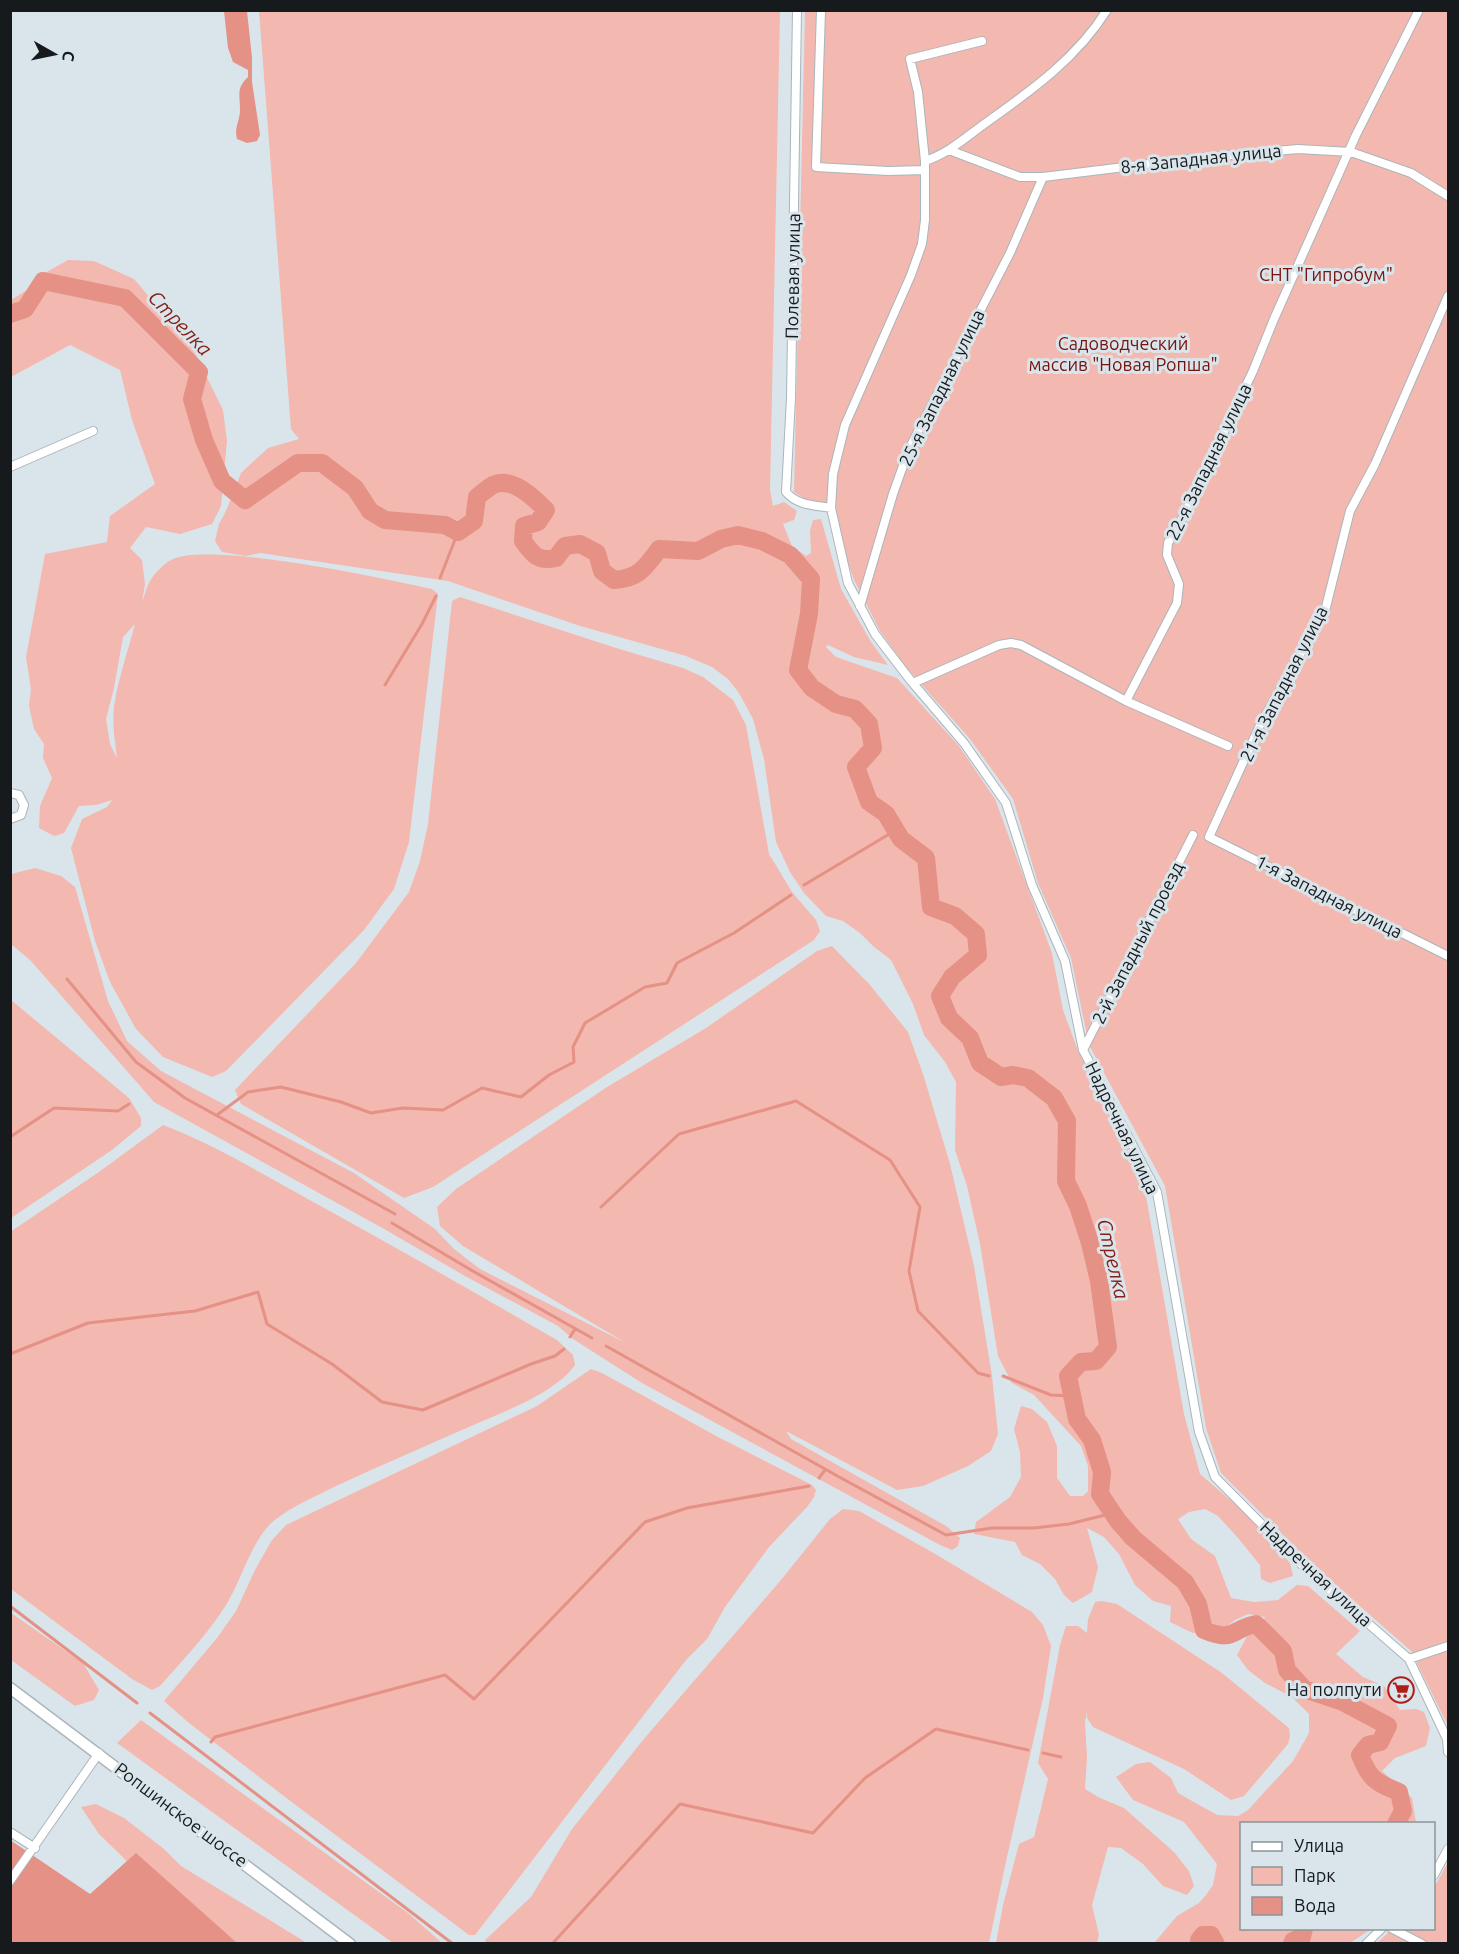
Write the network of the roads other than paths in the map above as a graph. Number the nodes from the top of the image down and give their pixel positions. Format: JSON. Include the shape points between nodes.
{"nodes":[{"id":1,"x":796,"y":10,"type":"edge"},
{"id":2,"x":821,"y":10,"type":"edge"},
{"id":3,"x":1107,"y":10,"type":"edge"},
{"id":4,"x":1419,"y":10,"type":"edge"},
{"id":5,"x":982,"y":41,"type":"dead end"},
{"id":6,"x":949,"y":150,"type":"junction"},
{"id":7,"x":1351,"y":152,"type":"junction"},
{"id":8,"x":925,"y":166,"type":"junction"},
{"id":9,"x":1043,"y":177,"type":"junction"},
{"id":10,"x":1449,"y":196,"type":"edge"},
{"id":11,"x":1449,"y":296,"type":"edge"},
{"id":12,"x":93,"y":431,"type":"dead end"},
{"id":13,"x":10,"y":467,"type":"edge"},
{"id":14,"x":831,"y":508,"type":"junction"},
{"id":15,"x":860,"y":606,"type":"junction"},
{"id":16,"x":913,"y":683,"type":"junction"},
{"id":17,"x":1126,"y":701,"type":"junction"},
{"id":18,"x":1228,"y":746,"type":"dead end"},
{"id":19,"x":10,"y":793,"type":"edge"},
{"id":20,"x":10,"y":819,"type":"edge"},
{"id":21,"x":1193,"y":835,"type":"dead end"},
{"id":22,"x":1209,"y":837,"type":"joint"},
{"id":23,"x":1449,"y":956,"type":"edge"},
{"id":24,"x":1083,"y":1050,"type":"junction"},
{"id":25,"x":1448,"y":1647,"type":"edge"},
{"id":26,"x":1409,"y":1659,"type":"junction"},
{"id":27,"x":10,"y":1688,"type":"edge"},
{"id":28,"x":1449,"y":1752,"type":"edge"},
{"id":29,"x":99,"y":1753,"type":"junction"},
{"id":30,"x":10,"y":1832,"type":"edge"},
{"id":31,"x":35,"y":1848,"type":"junction"},
{"id":32,"x":1449,"y":1849,"type":"edge"},
{"id":33,"x":1435,"y":1873,"type":"edge"},
{"id":34,"x":10,"y":1881,"type":"edge"},
{"id":35,"x":1381,"y":1930,"type":"edge"},
{"id":36,"x":1393,"y":1930,"type":"edge"},
{"id":37,"x":350,"y":1944,"type":"edge"},
{"id":38,"x":1366,"y":1944,"type":"edge"},
{"id":39,"x":1422,"y":1944,"type":"edge"}],
"edges":[{"from":1,"to":14,"type":"street","name":"Полевая улица","via":[[792,351],[786,492],[803,504]]},
{"from":2,"to":8,"type":"street","via":[[816,167],[888,171]]},
{"from":3,"to":6,"type":"street","via":[[1063,64]]},
{"from":4,"to":7,"type":"street","name":"22-я Западная улица"},
{"from":5,"to":8,"type":"street","name":"Надречная улица","via":[[910,59],[918,92]]},
{"from":6,"to":8,"type":"street"},
{"from":6,"to":9,"type":"street","name":"8-я Западная улица","via":[[1020,177]]},
{"from":7,"to":9,"type":"street","name":"8-я Западная улица","via":[[1298,149]]},
{"from":7,"to":10,"type":"street","name":"8-я Западная улица","via":[[1411,174]]},
{"from":7,"to":17,"type":"street","name":"22-я Западная улица","via":[[1253,371],[1168,543],[1167,555],[1179,584],[1177,603]]},
{"from":8,"to":14,"type":"street","name":"Надречная улица","via":[[926,220],[922,244],[845,425],[833,474]]},
{"from":9,"to":15,"type":"street","name":"25-я Западная улица","via":[[1010,253],[909,449]]},
{"from":11,"to":22,"type":"street","name":"21-я Западная улица","via":[[1375,464],[1350,511],[1325,611],[1261,723]]},
{"from":12,"to":13,"type":"street"},
{"from":14,"to":15,"type":"street","name":"Надречная улица","via":[[848,583]]},
{"from":15,"to":16,"type":"street","name":"Надречная улица","via":[[875,634]]},
{"from":16,"to":17,"type":"street","via":[[1011,643]]},
{"from":16,"to":24,"type":"street","name":"Надречная улица","via":[[964,743],[1006,803],[1032,885],[1065,961]]},
{"from":17,"to":18,"type":"street"},
{"from":19,"to":20,"type":"street","via":[[19,795],[24,805],[21,815]]},
{"from":21,"to":24,"type":"street","name":"2-й Западный проезд"},
{"from":22,"to":23,"type":"street","name":"1-я Западная улица"},
{"from":24,"to":26,"type":"street","name":"Надречная улица","via":[[1157,1192],[1199,1432],[1215,1476],[1308,1571]]},
{"from":25,"to":26,"type":"street"},
{"from":26,"to":28,"type":"street","name":"Надречная улица"},
{"from":27,"to":29,"type":"main road","name":"Ропшинское шоссе"},
{"from":29,"to":31,"type":"street"},
{"from":29,"to":37,"type":"main road","name":"Ропшинское шоссе"},
{"from":30,"to":31,"type":"street"},
{"from":31,"to":34,"type":"street"},
{"from":32,"to":33,"type":"street"},
{"from":35,"to":38,"type":"street"},
{"from":36,"to":39,"type":"street"}]}
